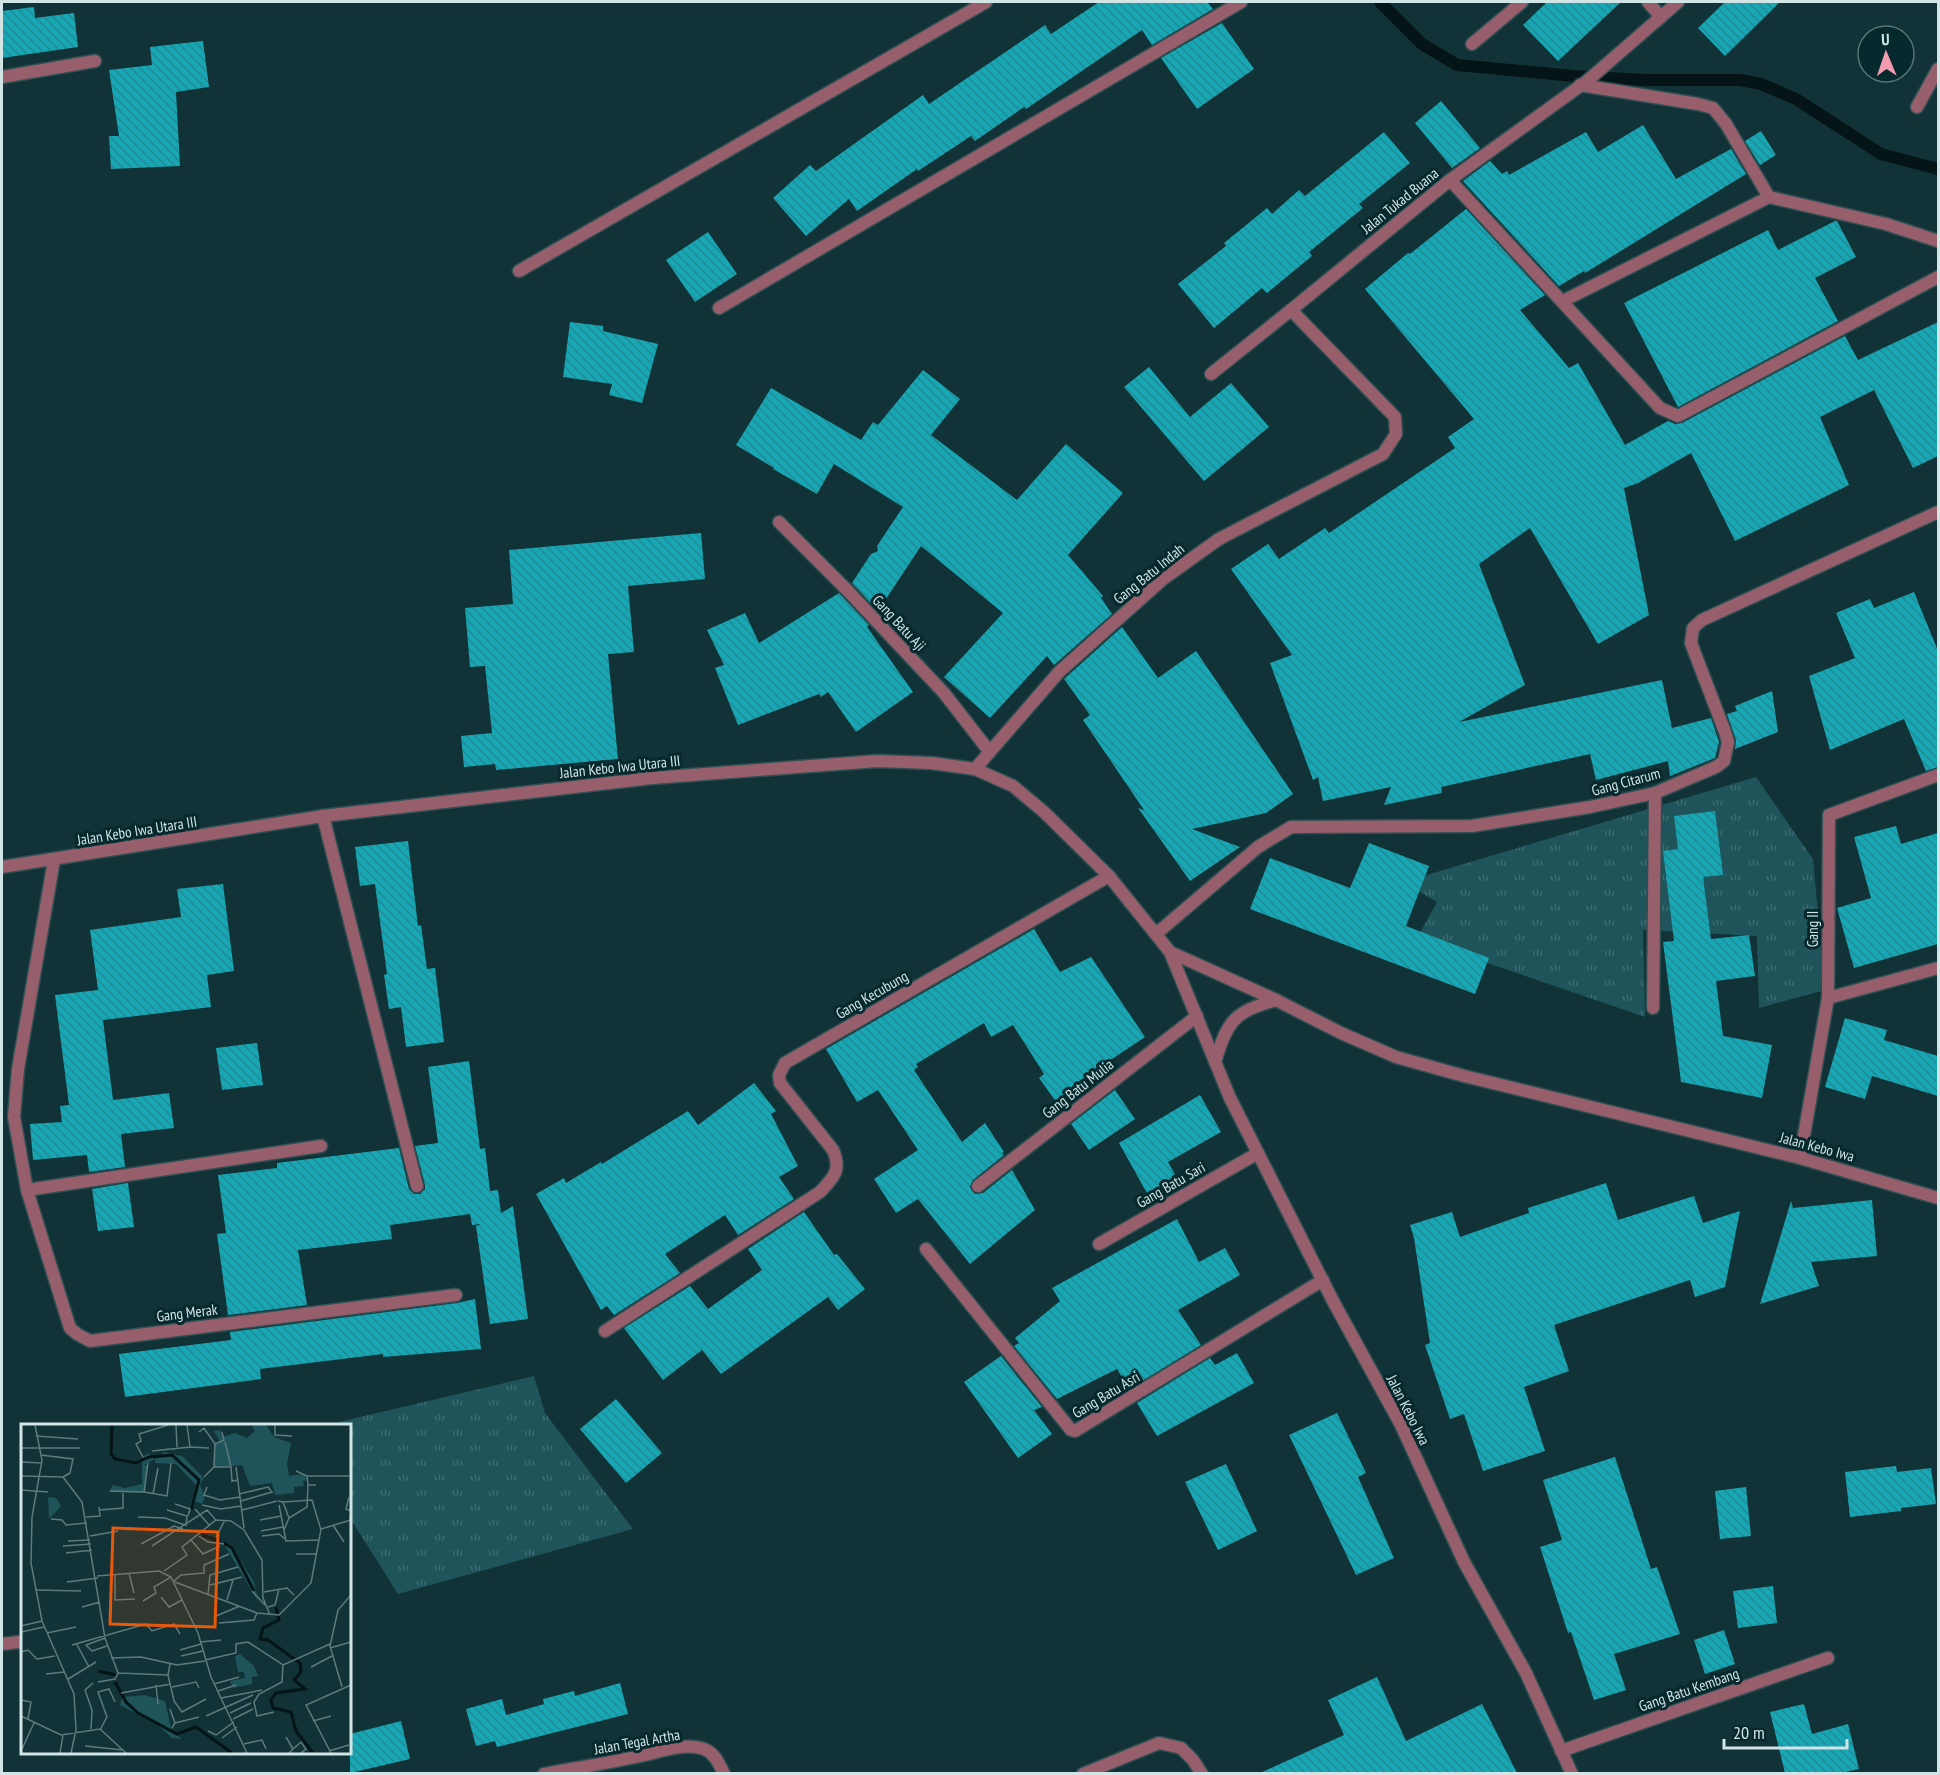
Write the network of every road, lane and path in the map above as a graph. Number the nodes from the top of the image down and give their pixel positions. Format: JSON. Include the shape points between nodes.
{"nodes":[{"id":1,"x":986,"y":2,"type":"edge"},
{"id":2,"x":1241,"y":2,"type":"edge"},
{"id":3,"x":1522,"y":2,"type":"edge"},
{"id":4,"x":1648,"y":2,"type":"edge"},
{"id":5,"x":1678,"y":2,"type":"edge"},
{"id":6,"x":1661,"y":17,"type":"junction"},
{"id":7,"x":1472,"y":44,"type":"dead end"},
{"id":8,"x":95,"y":61,"type":"dead end"},
{"id":9,"x":1938,"y":69,"type":"edge"},
{"id":10,"x":2,"y":77,"type":"edge"},
{"id":11,"x":1583,"y":83,"type":"junction"},
{"id":12,"x":1917,"y":107,"type":"dead end"},
{"id":13,"x":1450,"y":180,"type":"junction"},
{"id":14,"x":1769,"y":197,"type":"junction"},
{"id":15,"x":1938,"y":241,"type":"edge"},
{"id":16,"x":519,"y":271,"type":"dead end"},
{"id":17,"x":1938,"y":277,"type":"edge"},
{"id":18,"x":1563,"y":301,"type":"junction"},
{"id":19,"x":719,"y":308,"type":"dead end"},
{"id":20,"x":1292,"y":310,"type":"junction"},
{"id":21,"x":1211,"y":374,"type":"dead end"},
{"id":22,"x":1938,"y":512,"type":"edge"},
{"id":23,"x":779,"y":522,"type":"dead end"},
{"id":24,"x":990,"y":751,"type":"junction"},
{"id":25,"x":975,"y":769,"type":"junction"},
{"id":26,"x":1938,"y":775,"type":"edge"},
{"id":27,"x":1655,"y":793,"type":"junction"},
{"id":28,"x":323,"y":816,"type":"junction"},
{"id":29,"x":54,"y":860,"type":"junction"},
{"id":30,"x":2,"y":867,"type":"edge"},
{"id":31,"x":1109,"y":876,"type":"junction"},
{"id":32,"x":1156,"y":934,"type":"junction"},
{"id":33,"x":1170,"y":952,"type":"junction"},
{"id":34,"x":1938,"y":968,"type":"edge"},
{"id":35,"x":1828,"y":998,"type":"junction"},
{"id":36,"x":1276,"y":1000,"type":"junction"},
{"id":37,"x":1653,"y":1008,"type":"dead end"},
{"id":38,"x":1197,"y":1016,"type":"junction"},
{"id":39,"x":1215,"y":1062,"type":"junction"},
{"id":40,"x":321,"y":1146,"type":"dead end"},
{"id":41,"x":1258,"y":1153,"type":"junction"},
{"id":42,"x":1800,"y":1158,"type":"junction"},
{"id":43,"x":417,"y":1186,"type":"dead end"},
{"id":44,"x":978,"y":1186,"type":"dead end"},
{"id":45,"x":27,"y":1190,"type":"junction"},
{"id":46,"x":1938,"y":1198,"type":"edge"},
{"id":47,"x":1099,"y":1244,"type":"dead end"},
{"id":48,"x":926,"y":1249,"type":"dead end"},
{"id":49,"x":1323,"y":1280,"type":"junction"},
{"id":50,"x":456,"y":1295,"type":"dead end"},
{"id":51,"x":605,"y":1331,"type":"dead end"},
{"id":52,"x":19,"y":1642,"type":"dead end"},
{"id":53,"x":2,"y":1644,"type":"edge"},
{"id":54,"x":1828,"y":1658,"type":"dead end"},
{"id":55,"x":1561,"y":1751,"type":"junction"},
{"id":56,"x":544,"y":1773,"type":"edge"},
{"id":57,"x":724,"y":1773,"type":"edge"},
{"id":58,"x":1083,"y":1773,"type":"edge"},
{"id":59,"x":1202,"y":1773,"type":"edge"},
{"id":60,"x":1572,"y":1773,"type":"edge"}],
"edges":[{"from":1,"to":16,"type":"street"},
{"from":2,"to":19,"type":"street"},
{"from":3,"to":7,"type":"street"},
{"from":4,"to":6,"type":"street"},
{"from":5,"to":6,"type":"street","name":"Jalan Tukad Buana"},
{"from":6,"to":11,"type":"street","name":"Jalan Tukad Buana"},
{"from":8,"to":10,"type":"street"},
{"from":9,"to":12,"type":"street"},
{"from":11,"to":13,"type":"street","name":"Jalan Tukad Buana"},
{"from":11,"to":14,"type":"street","via":[[1713,108]]},
{"from":13,"to":18,"type":"street"},
{"from":13,"to":20,"type":"street","name":"Jalan Tukad Buana"},
{"from":14,"to":15,"type":"street","via":[[1886,224]]},
{"from":14,"to":18,"type":"street"},
{"from":17,"to":18,"type":"street","via":[[1678,416],[1660,408]]},
{"from":20,"to":21,"type":"street","name":"Jalan Tukad Buana"},
{"from":20,"to":24,"type":"street","name":"Gang Batu Indah","via":[[1395,417],[1396,434],[1383,454],[1219,539],[1163,579],[1059,672]]},
{"from":22,"to":27,"type":"street","name":"Gang Citarum","via":[[1702,620],[1693,628],[1690,643],[1725,732],[1727,750],[1724,761],[1716,767]]},
{"from":23,"to":24,"type":"street","name":"Gang Batu Aji","via":[[944,693]]},
{"from":24,"to":25,"type":"street","name":"Gang Batu Indah"},
{"from":25,"to":28,"type":"street","name":"Jalan Kebo Iwa Utara III","via":[[877,761],[652,778]]},
{"from":25,"to":31,"type":"street","name":"Jalan Kebo Iwa Utara III","via":[[1013,786]]},
{"from":26,"to":35,"type":"street","name":"Gang II","via":[[1829,815]]},
{"from":27,"to":32,"type":"street","name":"Gang Citarum","via":[[1472,826],[1291,827],[1258,848]]},
{"from":27,"to":37,"type":"street"},
{"from":28,"to":29,"type":"street","name":"Jalan Kebo Iwa Utara III"},
{"from":28,"to":43,"type":"street"},
{"from":29,"to":30,"type":"street","name":"Jalan Kebo Iwa Utara III"},
{"from":29,"to":45,"type":"street","name":"Gang Merak","via":[[18,1069],[14,1117]]},
{"from":31,"to":32,"type":"street","name":"Jalan Kebo Iwa Utara III"},
{"from":31,"to":51,"type":"street","name":"Gang Kecubung","via":[[785,1063],[780,1083],[833,1150],[837,1160],[834,1176],[820,1192]]},
{"from":32,"to":33,"type":"street","name":"Jalan Kebo Iwa Utara III"},
{"from":33,"to":36,"type":"street","name":"Jalan Kebo Iwa Utara III"},
{"from":33,"to":38,"type":"street","name":"Jalan Kebo Iwa Utara III"},
{"from":34,"to":35,"type":"street"},
{"from":35,"to":42,"type":"street","name":"Gang II"},
{"from":36,"to":39,"type":"street","via":[[1236,1016],[1222,1038]]},
{"from":36,"to":42,"type":"street","name":"Jalan Kebo Iwa","via":[[1396,1057]]},
{"from":38,"to":39,"type":"street","name":"Jalan Kebo Iwa Utara III"},
{"from":38,"to":44,"type":"street","name":"Gang Batu Mulia"},
{"from":39,"to":41,"type":"street","name":"Jalan Kebo Iwa"},
{"from":40,"to":45,"type":"street"},
{"from":41,"to":47,"type":"street","name":"Gang Batu Sari"},
{"from":41,"to":49,"type":"street","name":"Jalan Kebo Iwa"},
{"from":42,"to":46,"type":"street","name":"Jalan Kebo Iwa"},
{"from":45,"to":50,"type":"street","name":"Gang Merak","via":[[70,1328],[90,1341]]},
{"from":48,"to":49,"type":"street","name":"Gang Batu Asri","via":[[1075,1431]]},
{"from":49,"to":55,"type":"street","name":"Jalan Kebo Iwa","via":[[1401,1425],[1464,1562],[1526,1673]]},
{"from":52,"to":53,"type":"street"},
{"from":54,"to":55,"type":"street","name":"Gang Batu Kembang"},
{"from":55,"to":60,"type":"street","name":"Jalan Kebo Iwa"},
{"from":56,"to":57,"type":"street","name":"Jalan Tegal Artha","via":[[694,1747],[712,1754]]},
{"from":58,"to":59,"type":"street","via":[[1159,1743],[1181,1748]]}]}
